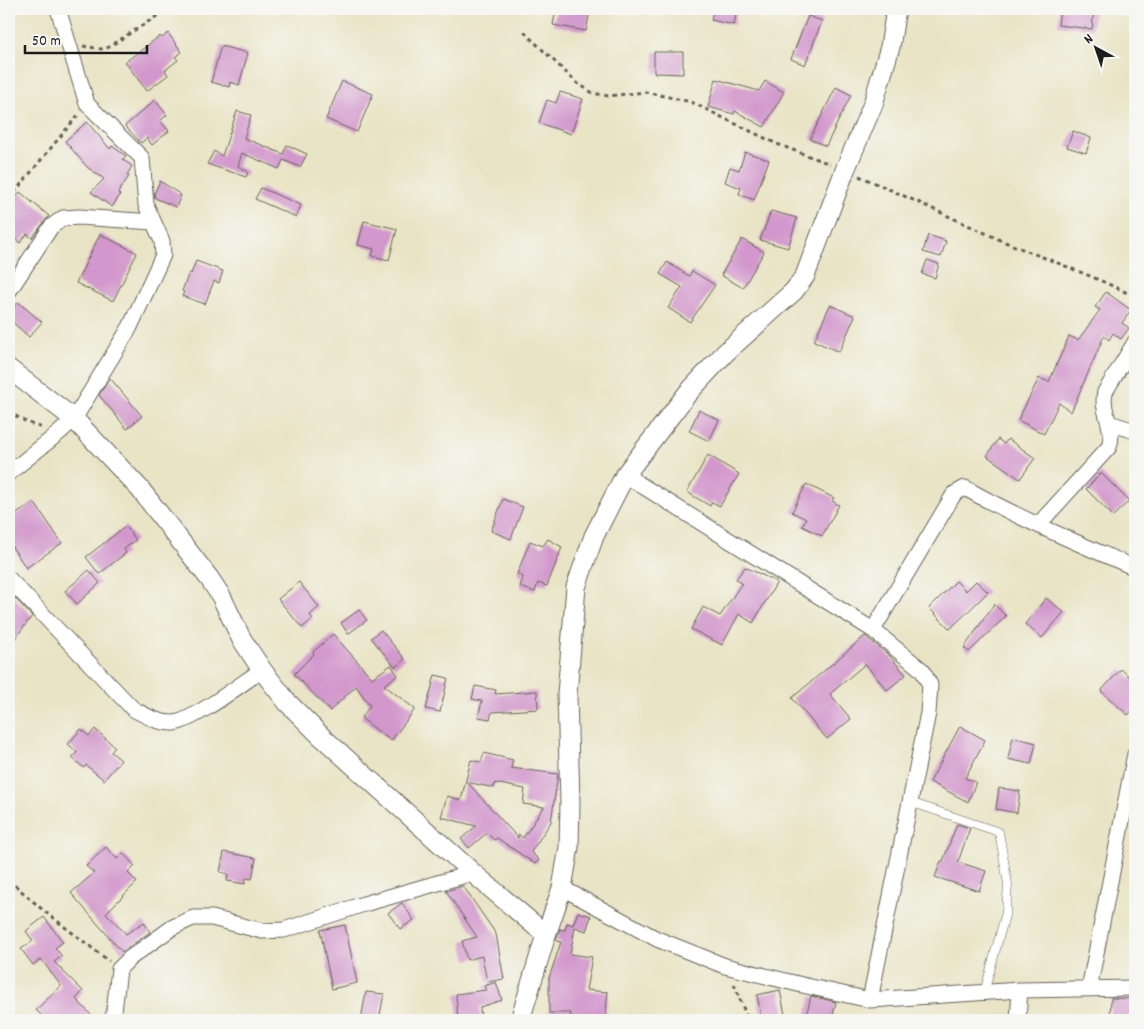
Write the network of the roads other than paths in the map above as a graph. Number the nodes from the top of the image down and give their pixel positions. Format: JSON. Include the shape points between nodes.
{"nodes":[{"id":1,"x":58,"y":9,"type":"edge"},
{"id":2,"x":896,"y":9,"type":"edge"},
{"id":3,"x":153,"y":222,"type":"junction"},
{"id":4,"x":9,"y":291,"type":"edge"},
{"id":5,"x":1135,"y":342,"type":"edge"},
{"id":6,"x":9,"y":368,"type":"edge"},
{"id":7,"x":74,"y":419,"type":"junction"},
{"id":8,"x":1109,"y":424,"type":"junction"},
{"id":9,"x":1135,"y":431,"type":"edge"},
{"id":10,"x":9,"y":473,"type":"edge"},
{"id":11,"x":625,"y":475,"type":"junction"},
{"id":12,"x":1038,"y":525,"type":"junction"},
{"id":13,"x":1135,"y":568,"type":"edge"},
{"id":14,"x":9,"y":579,"type":"edge"},
{"id":15,"x":873,"y":630,"type":"junction"},
{"id":16,"x":262,"y":670,"type":"junction"},
{"id":17,"x":1135,"y":754,"type":"edge"},
{"id":18,"x":910,"y":802,"type":"junction"},
{"id":19,"x":473,"y":873,"type":"junction"},
{"id":20,"x":562,"y":888,"type":"junction"},
{"id":21,"x":546,"y":935,"type":"junction"},
{"id":22,"x":1135,"y":988,"type":"edge"},
{"id":23,"x":1020,"y":990,"type":"junction"},
{"id":24,"x":1089,"y":990,"type":"junction"},
{"id":25,"x":984,"y":993,"type":"junction"},
{"id":26,"x":870,"y":1000,"type":"junction"},
{"id":27,"x":113,"y":1020,"type":"edge"},
{"id":28,"x":520,"y":1020,"type":"edge"},
{"id":29,"x":1018,"y":1020,"type":"edge"}],
"edges":[{"from":1,"to":3,"type":"street","via":[[88,104],[142,158],[146,205]]},
{"from":2,"to":11,"type":"street","via":[[890,47],[873,104],[805,276],[794,291],[725,353],[687,394]]},
{"from":3,"to":4,"type":"street","via":[[64,218],[52,227]]},
{"from":3,"to":7,"type":"street","via":[[162,241],[162,255],[130,327]]},
{"from":5,"to":8,"type":"street","via":[[1105,392],[1103,400]]},
{"from":6,"to":7,"type":"street"},
{"from":7,"to":10,"type":"street"},
{"from":7,"to":16,"type":"street","via":[[140,489],[209,578]]},
{"from":8,"to":9,"type":"street"},
{"from":8,"to":12,"type":"street","via":[[1112,434],[1108,447]]},
{"from":11,"to":15,"type":"street"},
{"from":11,"to":20,"type":"street","via":[[594,536],[576,587],[567,694],[568,847]]},
{"from":12,"to":13,"type":"street"},
{"from":12,"to":15,"type":"street","via":[[964,488],[954,494]]},
{"from":14,"to":16,"type":"street","via":[[134,709],[159,722],[176,723],[195,715]]},
{"from":15,"to":18,"type":"street","via":[[922,670],[930,685],[928,713]]},
{"from":16,"to":19,"type":"street","via":[[288,703],[321,736]]},
{"from":17,"to":24,"type":"street"},
{"from":18,"to":25,"type":"lane","via":[[999,832],[1008,884],[1006,912]]},
{"from":18,"to":26,"type":"street"},
{"from":19,"to":21,"type":"street"},
{"from":19,"to":27,"type":"street","via":[[284,930],[262,932],[212,918],[193,918],[130,958],[120,969]]},
{"from":20,"to":21,"type":"street"},
{"from":20,"to":26,"type":"street","via":[[657,939],[725,966]]},
{"from":21,"to":28,"type":"street"},
{"from":22,"to":24,"type":"street"},
{"from":23,"to":24,"type":"street"},
{"from":23,"to":25,"type":"street"},
{"from":23,"to":29,"type":"street"},
{"from":25,"to":26,"type":"street"}]}
